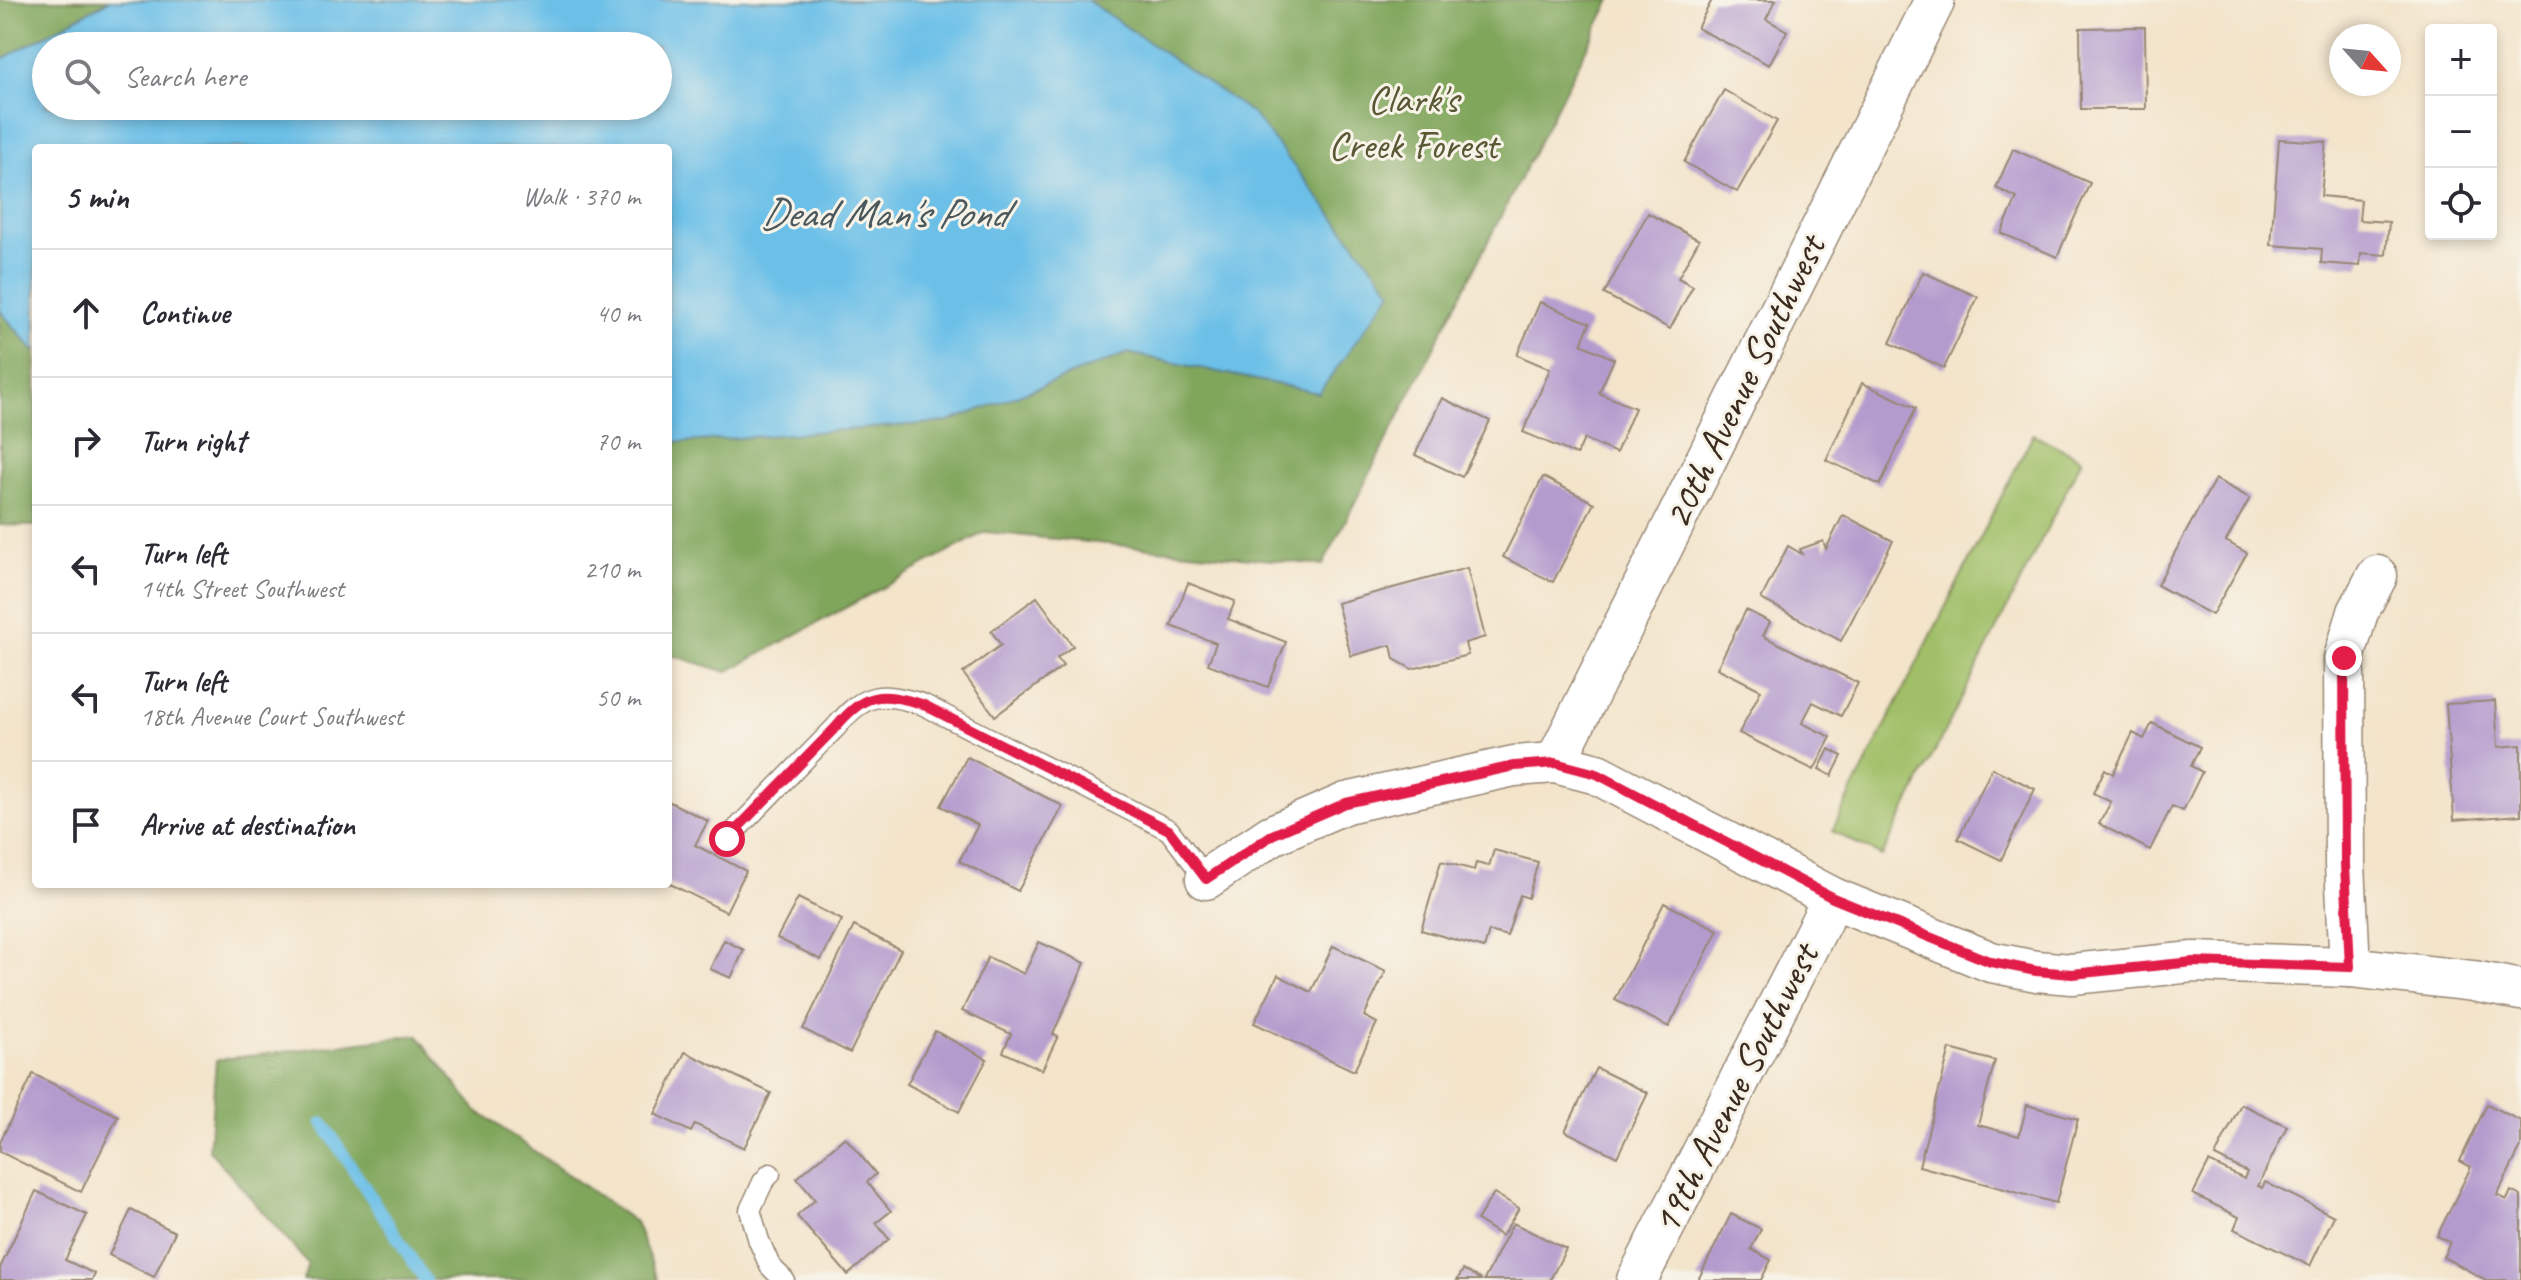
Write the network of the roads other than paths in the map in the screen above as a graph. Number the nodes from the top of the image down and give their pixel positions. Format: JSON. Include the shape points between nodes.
{"nodes":[{"id":1,"x":1934,"y":2,"type":"edge"},
{"id":2,"x":2377,"y":576,"type":"dead end"},
{"id":3,"x":1555,"y":763,"type":"junction"},
{"id":4,"x":727,"y":839,"type":"dead end"},
{"id":5,"x":1206,"y":879,"type":"joint"},
{"id":6,"x":1833,"y":898,"type":"junction"},
{"id":7,"x":2350,"y":967,"type":"junction"},
{"id":8,"x":2521,"y":990,"type":"edge"},
{"id":9,"x":770,"y":1174,"type":"dead end"},
{"id":10,"x":784,"y":1280,"type":"edge"},
{"id":11,"x":1637,"y":1280,"type":"edge"}],
"edges":[{"from":1,"to":3,"type":"street","name":"20th Avenue Southwest"},
{"from":2,"to":7,"type":"street","via":[[2358,612],[2344,658]]},
{"from":3,"to":5,"type":"street","via":[[1471,774],[1346,803],[1272,835]]},
{"from":3,"to":6,"type":"street","via":[[1597,774]]},
{"from":4,"to":5,"type":"lane","via":[[851,709],[882,695],[922,704],[1169,830]]},
{"from":6,"to":7,"type":"street","via":[[1991,962],[2036,971],[2072,974],[2193,962]]},
{"from":6,"to":11,"type":"street","name":"19th Avenue Southwest"},
{"from":7,"to":8,"type":"street"},
{"from":9,"to":10,"type":"lane","via":[[750,1210],[770,1266]]}]}
